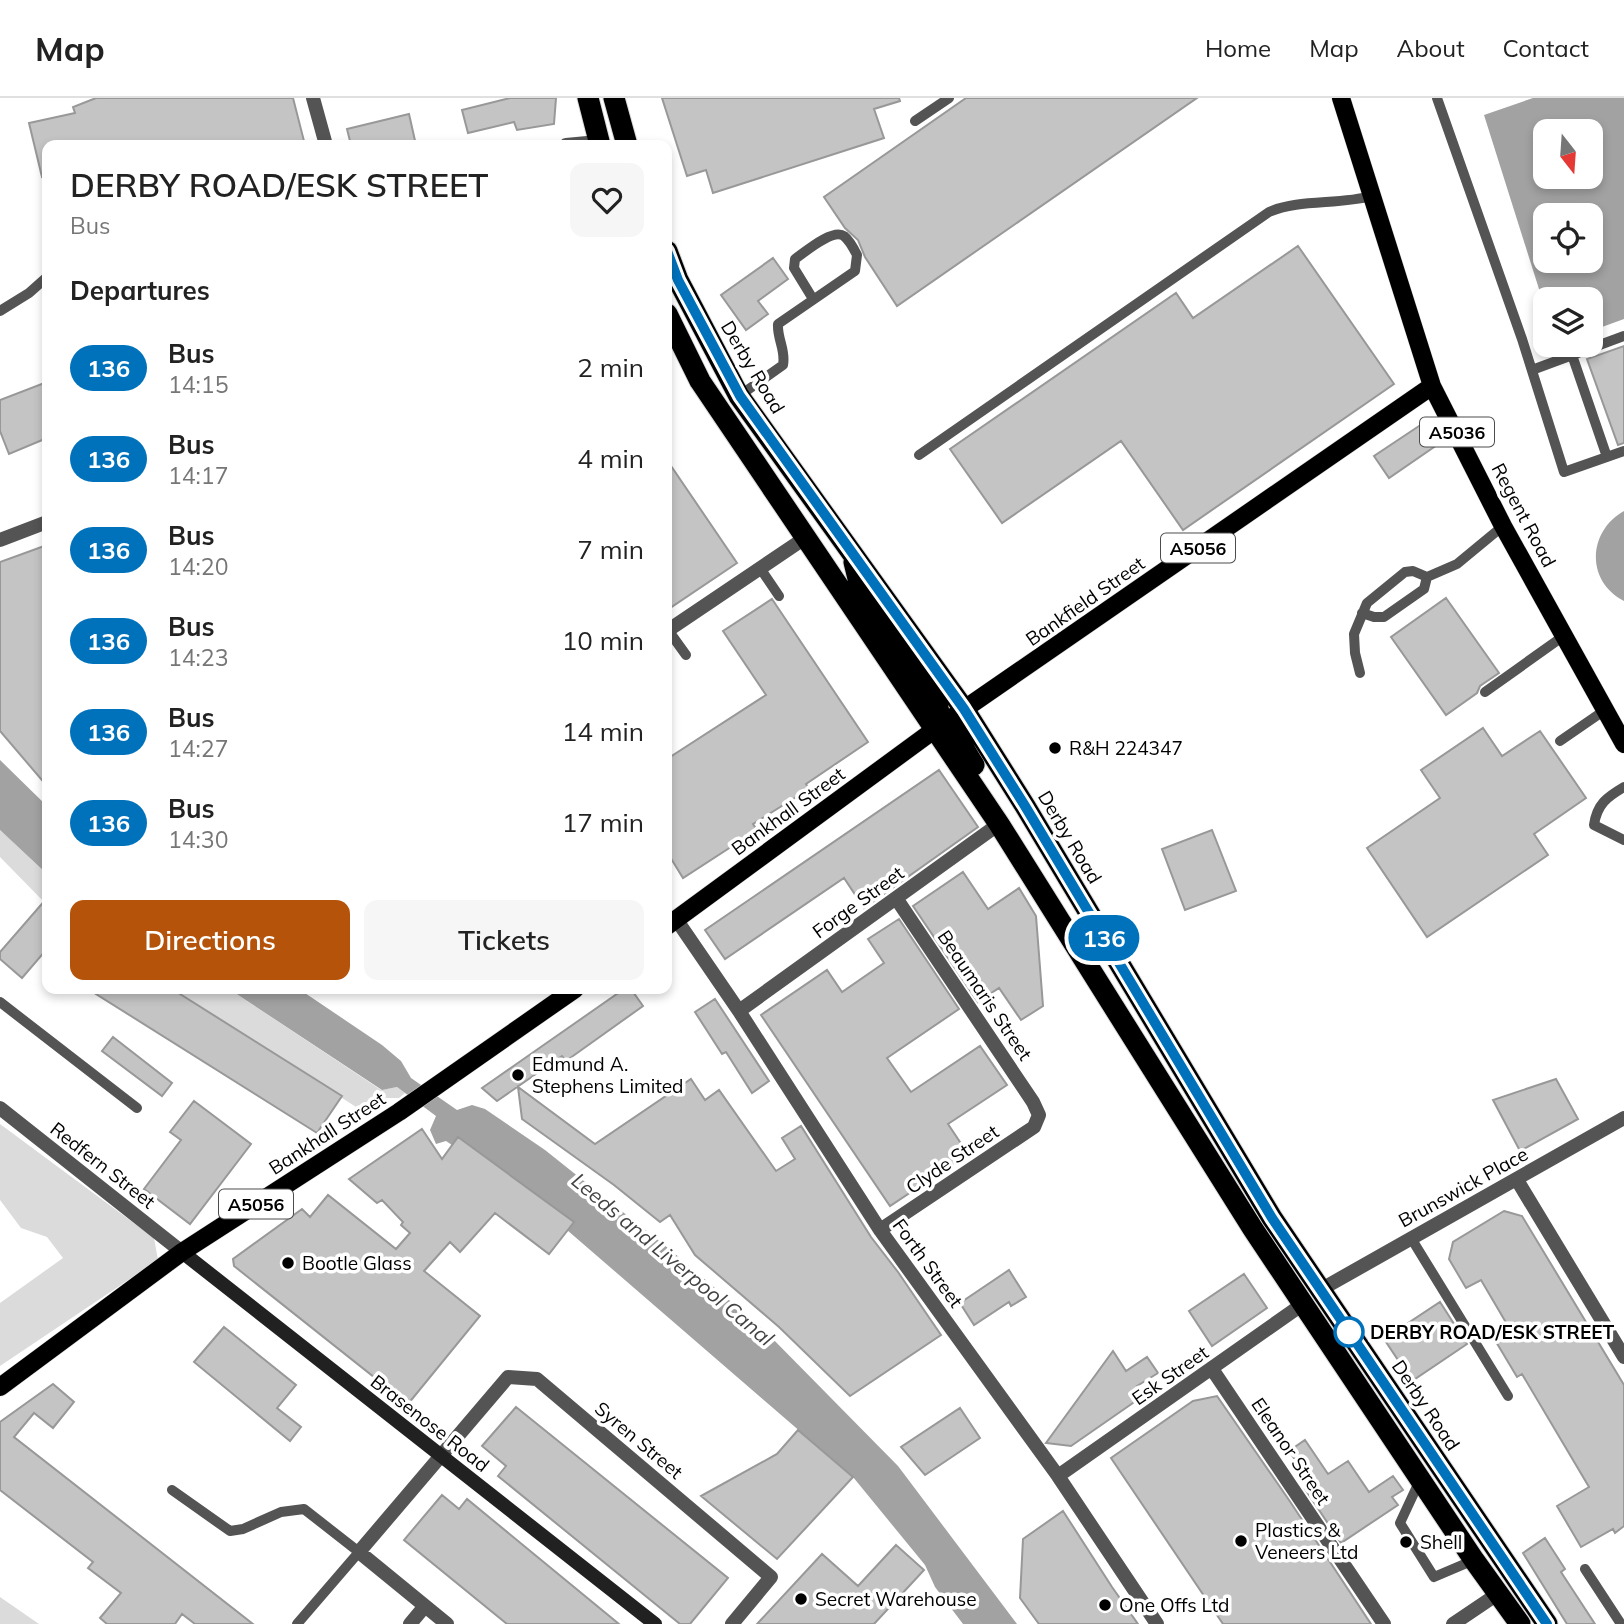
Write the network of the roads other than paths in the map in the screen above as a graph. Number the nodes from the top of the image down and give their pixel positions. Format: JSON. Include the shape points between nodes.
{"nodes":[{"id":1,"x":313,"y":98,"type":"edge"},
{"id":2,"x":588,"y":98,"type":"edge"},
{"id":3,"x":614,"y":98,"type":"edge"},
{"id":4,"x":949,"y":98,"type":"edge"},
{"id":5,"x":1341,"y":98,"type":"edge"},
{"id":6,"x":1437,"y":98,"type":"edge"},
{"id":7,"x":915,"y":121,"type":"dead end"},
{"id":8,"x":325,"y":140,"type":"edge"},
{"id":9,"x":598,"y":140,"type":"edge"},
{"id":10,"x":627,"y":140,"type":"edge"},
{"id":11,"x":1372,"y":195,"type":"junction"},
{"id":12,"x":672,"y":264,"type":"edge"},
{"id":13,"x":42,"y":281,"type":"edge"},
{"id":14,"x":813,"y":299,"type":"junction"},
{"id":15,"x":0,"y":311,"type":"edge"},
{"id":16,"x":672,"y":324,"type":"edge"},
{"id":17,"x":1624,"y":336,"type":"edge"},
{"id":18,"x":1603,"y":344,"type":"edge"},
{"id":19,"x":1567,"y":357,"type":"edge"},
{"id":20,"x":1573,"y":357,"type":"edge"},
{"id":21,"x":1532,"y":370,"type":"junction"},
{"id":22,"x":1432,"y":386,"type":"junction"},
{"id":23,"x":740,"y":396,"type":"junction"},
{"id":24,"x":1624,"y":451,"type":"edge"},
{"id":25,"x":919,"y":454,"type":"dead end"},
{"id":26,"x":1607,"y":457,"type":"junction"},
{"id":27,"x":42,"y":524,"type":"edge"},
{"id":28,"x":1503,"y":526,"type":"junction"},
{"id":29,"x":805,"y":538,"type":"junction"},
{"id":30,"x":0,"y":540,"type":"edge"},
{"id":31,"x":851,"y":552,"type":"junction"},
{"id":32,"x":760,"y":568,"type":"junction"},
{"id":33,"x":1427,"y":577,"type":"junction"},
{"id":34,"x":779,"y":596,"type":"dead end"},
{"id":35,"x":1362,"y":613,"type":"junction"},
{"id":36,"x":672,"y":628,"type":"edge"},
{"id":37,"x":1565,"y":635,"type":"junction"},
{"id":38,"x":672,"y":636,"type":"edge"},
{"id":39,"x":686,"y":654,"type":"dead end"},
{"id":40,"x":1360,"y":673,"type":"dead end"},
{"id":41,"x":1485,"y":692,"type":"dead end"},
{"id":42,"x":964,"y":709,"type":"junction"},
{"id":43,"x":1605,"y":710,"type":"junction"},
{"id":44,"x":934,"y":730,"type":"junction"},
{"id":45,"x":1560,"y":741,"type":"dead end"},
{"id":46,"x":1624,"y":744,"type":"edge"},
{"id":47,"x":1624,"y":787,"type":"edge"},
{"id":48,"x":999,"y":824,"type":"junction"},
{"id":49,"x":1624,"y":840,"type":"edge"},
{"id":50,"x":1040,"y":890,"type":"junction"},
{"id":51,"x":896,"y":898,"type":"junction"},
{"id":52,"x":672,"y":922,"type":"edge"},
{"id":53,"x":672,"y":928,"type":"edge"},
{"id":54,"x":568,"y":994,"type":"edge"},
{"id":55,"x":0,"y":1002,"type":"edge"},
{"id":56,"x":739,"y":1011,"type":"junction"},
{"id":57,"x":0,"y":1108,"type":"edge"},
{"id":58,"x":137,"y":1108,"type":"dead end"},
{"id":59,"x":1039,"y":1115,"type":"joint"},
{"id":60,"x":1624,"y":1118,"type":"edge"},
{"id":61,"x":1517,"y":1180,"type":"junction"},
{"id":62,"x":880,"y":1230,"type":"junction"},
{"id":63,"x":1411,"y":1238,"type":"junction"},
{"id":64,"x":182,"y":1252,"type":"junction"},
{"id":65,"x":1320,"y":1290,"type":"junction"},
{"id":66,"x":1303,"y":1304,"type":"junction"},
{"id":67,"x":1624,"y":1357,"type":"edge"},
{"id":68,"x":1212,"y":1369,"type":"junction"},
{"id":69,"x":0,"y":1387,"type":"edge"},
{"id":70,"x":1508,"y":1396,"type":"dead end"},
{"id":71,"x":440,"y":1455,"type":"junction"},
{"id":72,"x":1058,"y":1476,"type":"junction"},
{"id":73,"x":1421,"y":1479,"type":"junction"},
{"id":74,"x":172,"y":1490,"type":"dead end"},
{"id":75,"x":359,"y":1552,"type":"junction"},
{"id":76,"x":1474,"y":1560,"type":"junction"},
{"id":77,"x":1585,"y":1569,"type":"dead end"},
{"id":78,"x":1499,"y":1593,"type":"junction"},
{"id":79,"x":425,"y":1606,"type":"junction"},
{"id":80,"x":298,"y":1624,"type":"edge"},
{"id":81,"x":410,"y":1624,"type":"edge"},
{"id":82,"x":447,"y":1624,"type":"edge"},
{"id":83,"x":655,"y":1624,"type":"edge"},
{"id":84,"x":732,"y":1624,"type":"edge"},
{"id":85,"x":1157,"y":1624,"type":"edge"},
{"id":86,"x":1384,"y":1624,"type":"edge"},
{"id":87,"x":1452,"y":1624,"type":"edge"},
{"id":88,"x":1520,"y":1624,"type":"edge"},
{"id":89,"x":1548,"y":1624,"type":"edge"},
{"id":90,"x":1621,"y":1624,"type":"edge"}],
"edges":[{"from":1,"to":8,"type":"street"},
{"from":2,"to":9,"type":"highway"},
{"from":3,"to":10,"type":"highway"},
{"from":4,"to":7,"type":"lane"},
{"from":5,"to":11,"type":"main road","name":"Regent Road","number":"A5036"},
{"from":6,"to":21,"type":"lane"},
{"from":11,"to":22,"type":"main road","name":"Regent Road","number":"A5036"},
{"from":11,"to":25,"type":"lane","via":[[1282,206],[1269,212]]},
{"from":12,"to":23,"type":"highway","name":"Derby Road"},
{"from":13,"to":15,"type":"lane"},
{"from":14,"to":14,"type":"lane","via":[[855,271],[858,255],[845,236],[827,237],[795,259],[794,268]]},
{"from":14,"to":23,"type":"lane","via":[[778,324],[783,365]]},
{"from":16,"to":29,"type":"highway","via":[[700,381]]},
{"from":17,"to":18,"type":"lane"},
{"from":19,"to":21,"type":"lane"},
{"from":20,"to":26,"type":"lane"},
{"from":21,"to":26,"type":"lane","via":[[1564,472]]},
{"from":22,"to":28,"type":"main road","name":"Regent Road","number":"A5036"},
{"from":22,"to":42,"type":"main road","name":"Bankfield Street","number":"A5056"},
{"from":23,"to":31,"type":"highway","name":"Derby Road"},
{"from":24,"to":26,"type":"lane"},
{"from":27,"to":30,"type":"street"},
{"from":28,"to":33,"type":"lane","via":[[1457,564]]},
{"from":28,"to":37,"type":"main road","name":"Regent Road","number":"A5036"},
{"from":29,"to":32,"type":"street"},
{"from":29,"to":44,"type":"highway"},
{"from":31,"to":42,"type":"highway","name":"Derby Road"},
{"from":31,"to":44,"type":"highway","via":[[861,591],[937,704],[940,716]]},
{"from":32,"to":34,"type":"lane"},
{"from":32,"to":36,"type":"street"},
{"from":33,"to":35,"type":"lane","via":[[1405,572],[1372,596]]},
{"from":33,"to":35,"type":"lane","via":[[1424,589],[1384,617]]},
{"from":35,"to":40,"type":"lane","via":[[1354,634]]},
{"from":37,"to":41,"type":"lane"},
{"from":37,"to":43,"type":"main road","name":"Regent Road","number":"A5036"},
{"from":38,"to":39,"type":"lane"},
{"from":42,"to":44,"type":"main road","name":"Bankfield Street","number":"A5056"},
{"from":42,"to":50,"type":"highway","via":[[958,727],[960,743],[1028,853]]},
{"from":42,"to":65,"type":"highway","name":"Derby Road"},
{"from":43,"to":45,"type":"lane"},
{"from":43,"to":46,"type":"main road","name":"Regent Road","number":"A5036"},
{"from":44,"to":48,"type":"highway"},
{"from":44,"to":52,"type":"main road","name":"Bankhall Street","number":"A5056"},
{"from":47,"to":49,"type":"lane","via":[[1604,800],[1594,825]]},
{"from":48,"to":50,"type":"highway"},
{"from":48,"to":51,"type":"street","name":"Forge Street"},
{"from":50,"to":66,"type":"highway"},
{"from":51,"to":56,"type":"street","name":"Forge Street"},
{"from":51,"to":59,"type":"street","name":"Beaumaris Street"},
{"from":53,"to":56,"type":"street","name":"Forth Street"},
{"from":54,"to":64,"type":"main road","name":"Bankhall Street","number":"A5056","via":[[399,1112]]},
{"from":55,"to":58,"type":"lane"},
{"from":56,"to":62,"type":"street","name":"Forth Street"},
{"from":57,"to":64,"type":"street","name":"Redfern Street"},
{"from":59,"to":62,"type":"street","name":"Clyde Street","via":[[1034,1128]]},
{"from":60,"to":61,"type":"street","name":"Brunswick Place"},
{"from":61,"to":63,"type":"street","name":"Brunswick Place"},
{"from":61,"to":67,"type":"street"},
{"from":62,"to":72,"type":"street","name":"Forth Street"},
{"from":63,"to":65,"type":"street","name":"Brunswick Place"},
{"from":63,"to":70,"type":"lane"},
{"from":64,"to":69,"type":"main road","name":"Bankhall Street","number":"A5056"},
{"from":64,"to":71,"type":"main road","name":"Brasenose Road"},
{"from":65,"to":89,"type":"highway","name":"Derby Road"},
{"from":66,"to":68,"type":"street","name":"Esk Street"},
{"from":66,"to":73,"type":"highway"},
{"from":68,"to":72,"type":"street","name":"Esk Street"},
{"from":68,"to":86,"type":"street","name":"Eleanor Street"},
{"from":71,"to":75,"type":"street"},
{"from":71,"to":83,"type":"main road","name":"Brasenose Road"},
{"from":71,"to":84,"type":"street","name":"Syren Street","via":[[508,1377],[537,1379],[771,1577]]},
{"from":72,"to":85,"type":"street","name":"Forth Street"},
{"from":73,"to":76,"type":"highway"},
{"from":73,"to":76,"type":"lane","via":[[1400,1523],[1434,1577]]},
{"from":74,"to":75,"type":"lane","via":[[230,1531],[304,1508]]},
{"from":75,"to":79,"type":"street"},
{"from":75,"to":80,"type":"lane"},
{"from":76,"to":78,"type":"highway"},
{"from":77,"to":90,"type":"lane"},
{"from":78,"to":87,"type":"street"},
{"from":78,"to":88,"type":"highway"},
{"from":79,"to":81,"type":"street"},
{"from":79,"to":82,"type":"street"}]}
